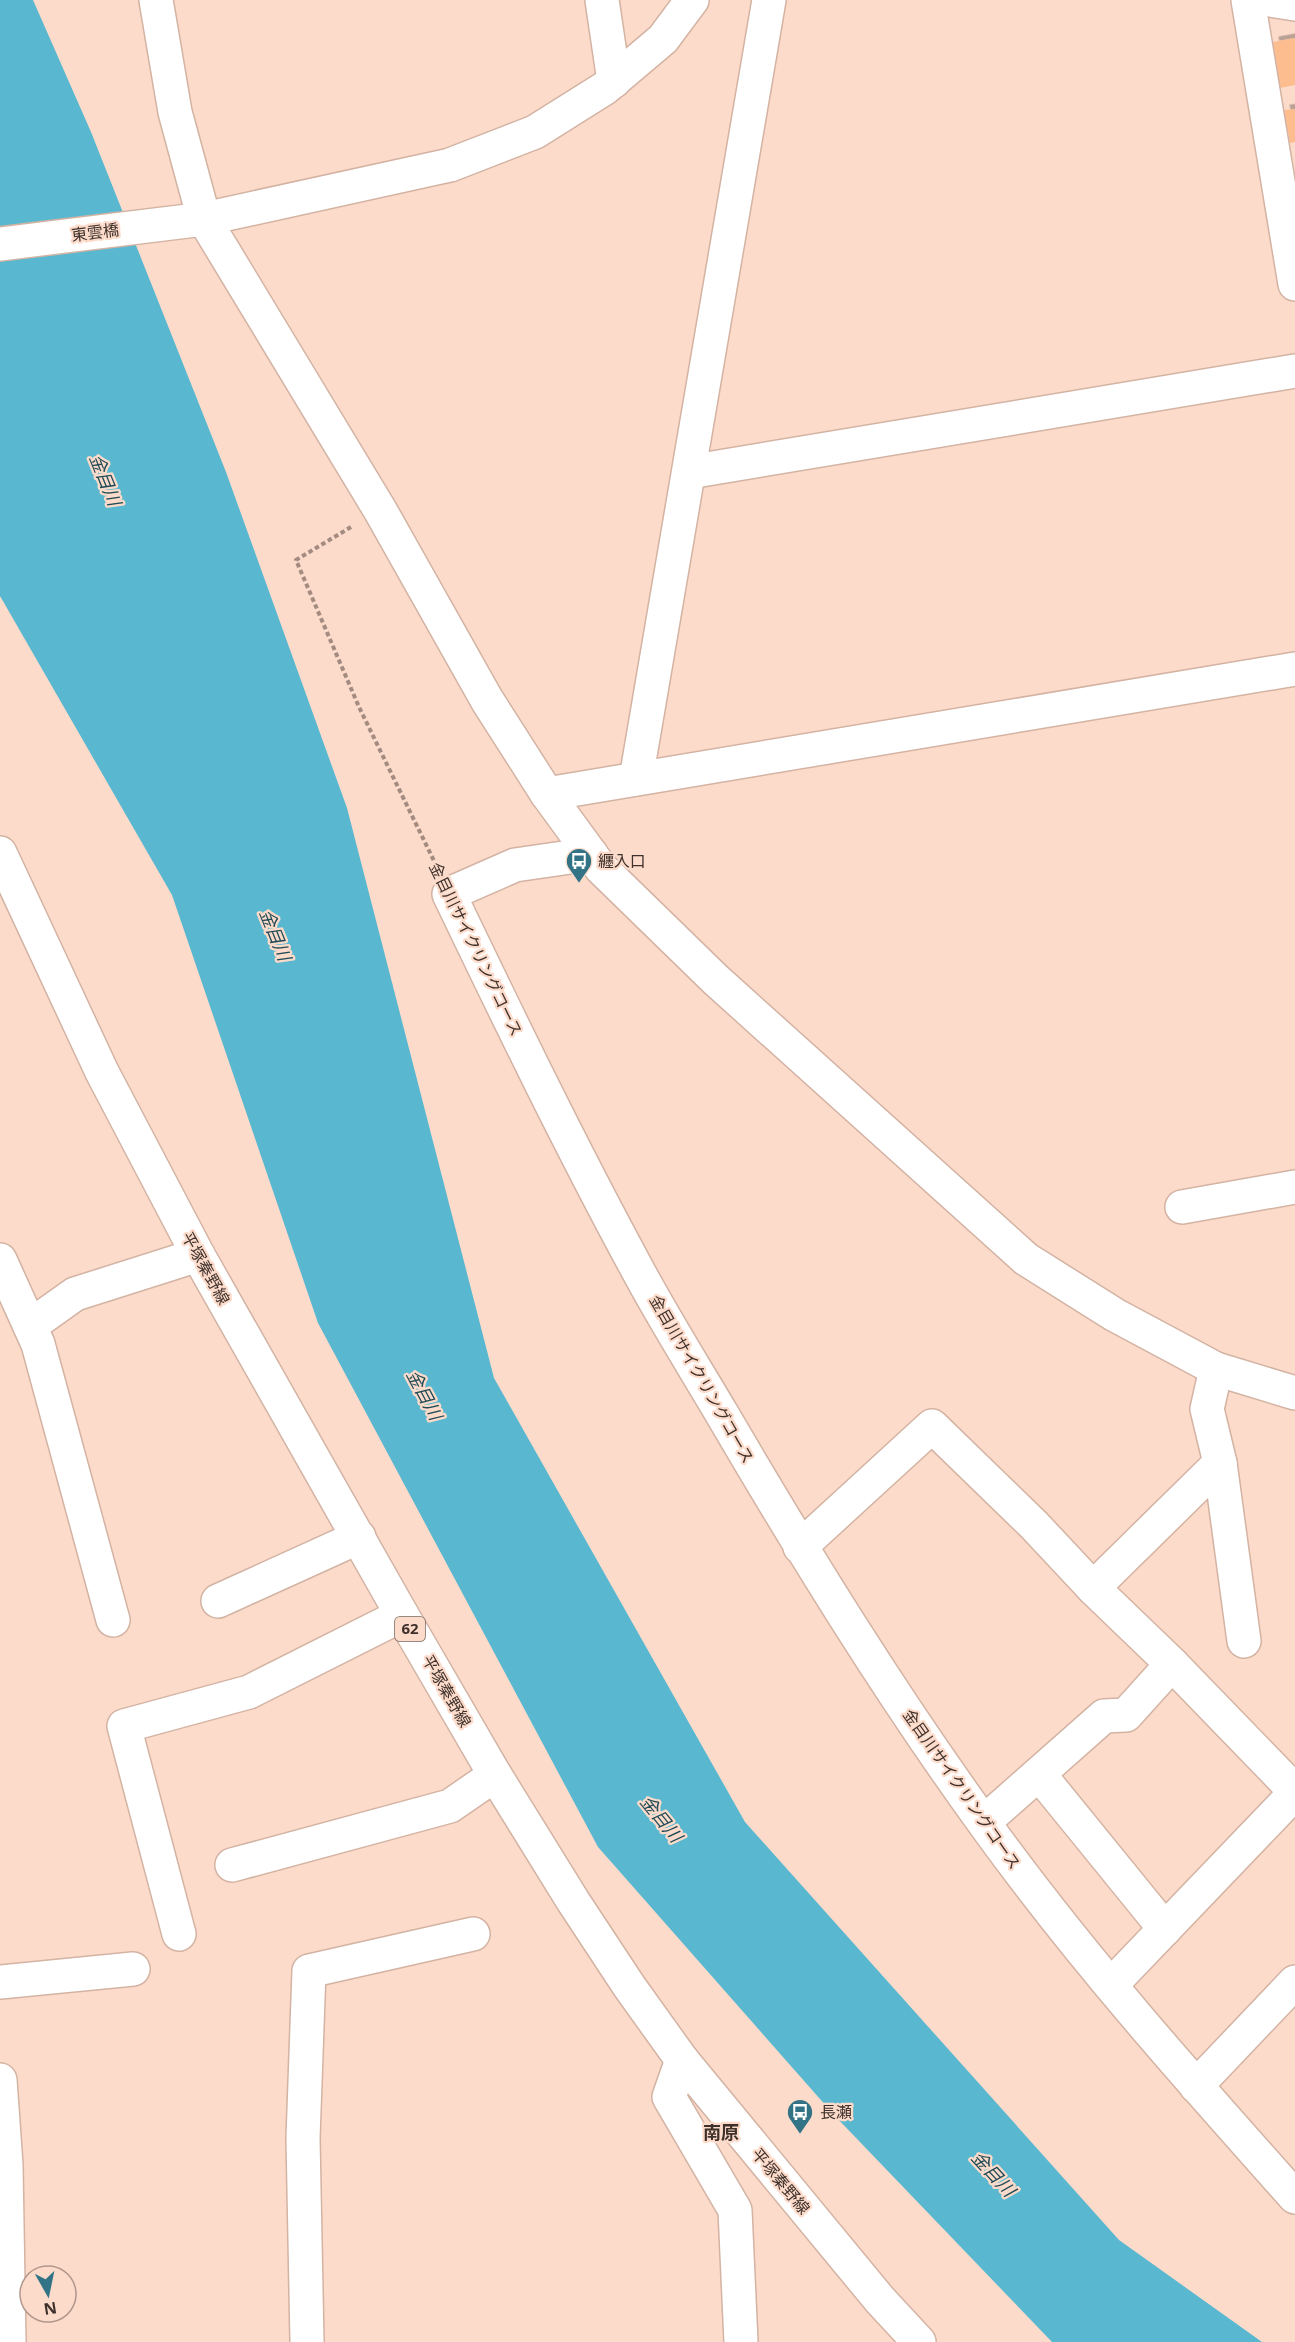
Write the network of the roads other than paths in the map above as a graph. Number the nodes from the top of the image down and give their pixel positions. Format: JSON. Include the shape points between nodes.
{"nodes":[{"id":1,"x":156,"y":0,"type":"edge"},
{"id":2,"x":602,"y":0,"type":"edge"},
{"id":3,"x":692,"y":0,"type":"edge"},
{"id":4,"x":769,"y":0,"type":"edge"},
{"id":5,"x":1248,"y":0,"type":"edge"},
{"id":6,"x":1270,"y":0,"type":"edge"},
{"id":7,"x":1295,"y":4,"type":"edge"},
{"id":8,"x":614,"y":81,"type":"junction"},
{"id":9,"x":197,"y":220,"type":"junction"},
{"id":10,"x":0,"y":244,"type":"edge"},
{"id":11,"x":1295,"y":284,"type":"edge"},
{"id":12,"x":1295,"y":371,"type":"edge"},
{"id":13,"x":689,"y":472,"type":"junction"},
{"id":14,"x":1295,"y":669,"type":"edge"},
{"id":15,"x":636,"y":779,"type":"junction"},
{"id":16,"x":547,"y":794,"type":"junction"},
{"id":17,"x":0,"y":852,"type":"edge"},
{"id":18,"x":591,"y":854,"type":"junction"},
{"id":19,"x":9,"y":896,"type":"edge"},
{"id":20,"x":1295,"y":1187,"type":"edge"},
{"id":21,"x":1182,"y":1207,"type":"dead end"},
{"id":22,"x":198,"y":1255,"type":"junction"},
{"id":23,"x":0,"y":1260,"type":"edge"},
{"id":24,"x":30,"y":1326,"type":"junction"},
{"id":25,"x":1216,"y":1369,"type":"junction"},
{"id":26,"x":1295,"y":1393,"type":"edge"},
{"id":27,"x":1220,"y":1463,"type":"junction"},
{"id":28,"x":359,"y":1537,"type":"junction"},
{"id":29,"x":800,"y":1547,"type":"junction"},
{"id":30,"x":1093,"y":1588,"type":"junction"},
{"id":31,"x":218,"y":1601,"type":"dead end"},
{"id":32,"x":402,"y":1615,"type":"junction"},
{"id":33,"x":112,"y":1620,"type":"dead end"},
{"id":34,"x":1244,"y":1641,"type":"dead end"},
{"id":35,"x":1172,"y":1664,"type":"junction"},
{"id":36,"x":1039,"y":1774,"type":"junction"},
{"id":37,"x":495,"y":1775,"type":"junction"},
{"id":38,"x":1295,"y":1792,"type":"edge"},
{"id":39,"x":984,"y":1822,"type":"junction"},
{"id":40,"x":232,"y":1865,"type":"dead end"},
{"id":41,"x":1165,"y":1929,"type":"junction"},
{"id":42,"x":179,"y":1934,"type":"dead end"},
{"id":43,"x":473,"y":1934,"type":"dead end"},
{"id":44,"x":133,"y":1970,"type":"dead end"},
{"id":45,"x":0,"y":1982,"type":"edge"},
{"id":46,"x":1295,"y":1982,"type":"edge"},
{"id":47,"x":1111,"y":1985,"type":"junction"},
{"id":48,"x":682,"y":2060,"type":"junction"},
{"id":49,"x":0,"y":2080,"type":"edge"},
{"id":50,"x":1196,"y":2086,"type":"junction"},
{"id":51,"x":1295,"y":2197,"type":"edge"},
{"id":52,"x":9,"y":2342,"type":"edge"},
{"id":53,"x":307,"y":2342,"type":"edge"},
{"id":54,"x":741,"y":2342,"type":"edge"},
{"id":55,"x":919,"y":2342,"type":"edge"}],
"edges":[{"from":1,"to":9,"type":"street"},
{"from":2,"to":8,"type":"street"},
{"from":3,"to":8,"type":"street","name":"東雲橋","via":[[663,39]]},
{"from":4,"to":13,"type":"street"},
{"from":5,"to":11,"type":"street"},
{"from":6,"to":7,"type":"street"},
{"from":8,"to":9,"type":"street","name":"東雲橋","via":[[535,132],[450,165]]},
{"from":9,"to":10,"type":"street","name":"東雲橋"},
{"from":9,"to":16,"type":"street","via":[[380,510],[487,700]]},
{"from":12,"to":13,"type":"street"},
{"from":13,"to":15,"type":"street"},
{"from":14,"to":15,"type":"street"},
{"from":15,"to":16,"type":"street"},
{"from":16,"to":18,"type":"street"},
{"from":17,"to":19,"type":"street","name":"平塚秦野線","number":"62"},
{"from":18,"to":25,"type":"street","via":[[716,980],[1026,1259],[1115,1315]]},
{"from":18,"to":29,"type":"street","name":"金目川サイクリングコース","via":[[515,865],[449,894],[538,1080],[636,1268]]},
{"from":19,"to":22,"type":"street","name":"平塚秦野線","number":"62"},
{"from":20,"to":21,"type":"street"},
{"from":22,"to":24,"type":"street","via":[[75,1294]]},
{"from":22,"to":28,"type":"street","name":"平塚秦野線","number":"62"},
{"from":23,"to":24,"type":"street"},
{"from":24,"to":33,"type":"street"},
{"from":25,"to":26,"type":"street"},
{"from":25,"to":27,"type":"street","via":[[1207,1408]]},
{"from":27,"to":30,"type":"street"},
{"from":27,"to":34,"type":"street"},
{"from":28,"to":31,"type":"street"},
{"from":28,"to":32,"type":"street","name":"平塚秦野線","number":"62"},
{"from":29,"to":30,"type":"street","via":[[932,1426]]},
{"from":29,"to":39,"type":"street","name":"金目川サイクリングコース"},
{"from":30,"to":35,"type":"street"},
{"from":32,"to":37,"type":"street","name":"平塚秦野線","number":"62"},
{"from":32,"to":42,"type":"street","via":[[249,1692],[124,1726]]},
{"from":35,"to":36,"type":"street","via":[[1126,1715],[1104,1716]]},
{"from":35,"to":38,"type":"street"},
{"from":36,"to":39,"type":"street"},
{"from":36,"to":41,"type":"street"},
{"from":37,"to":40,"type":"street","via":[[450,1806]]},
{"from":37,"to":48,"type":"street","name":"平塚秦野線","number":"62","via":[[579,1910]]},
{"from":38,"to":41,"type":"street"},
{"from":39,"to":47,"type":"street","name":"金目川サイクリングコース"},
{"from":41,"to":47,"type":"street"},
{"from":43,"to":53,"type":"street","via":[[309,1971],[303,2138]]},
{"from":44,"to":45,"type":"street"},
{"from":46,"to":50,"type":"street"},
{"from":47,"to":50,"type":"street","name":"金目川サイクリングコース"},
{"from":48,"to":54,"type":"street","via":[[669,2097],[735,2210]]},
{"from":48,"to":55,"type":"street","name":"平塚秦野線","number":"62"},
{"from":49,"to":52,"type":"street","via":[[6,2165]]},
{"from":50,"to":51,"type":"street","name":"金目川サイクリングコース"}]}
